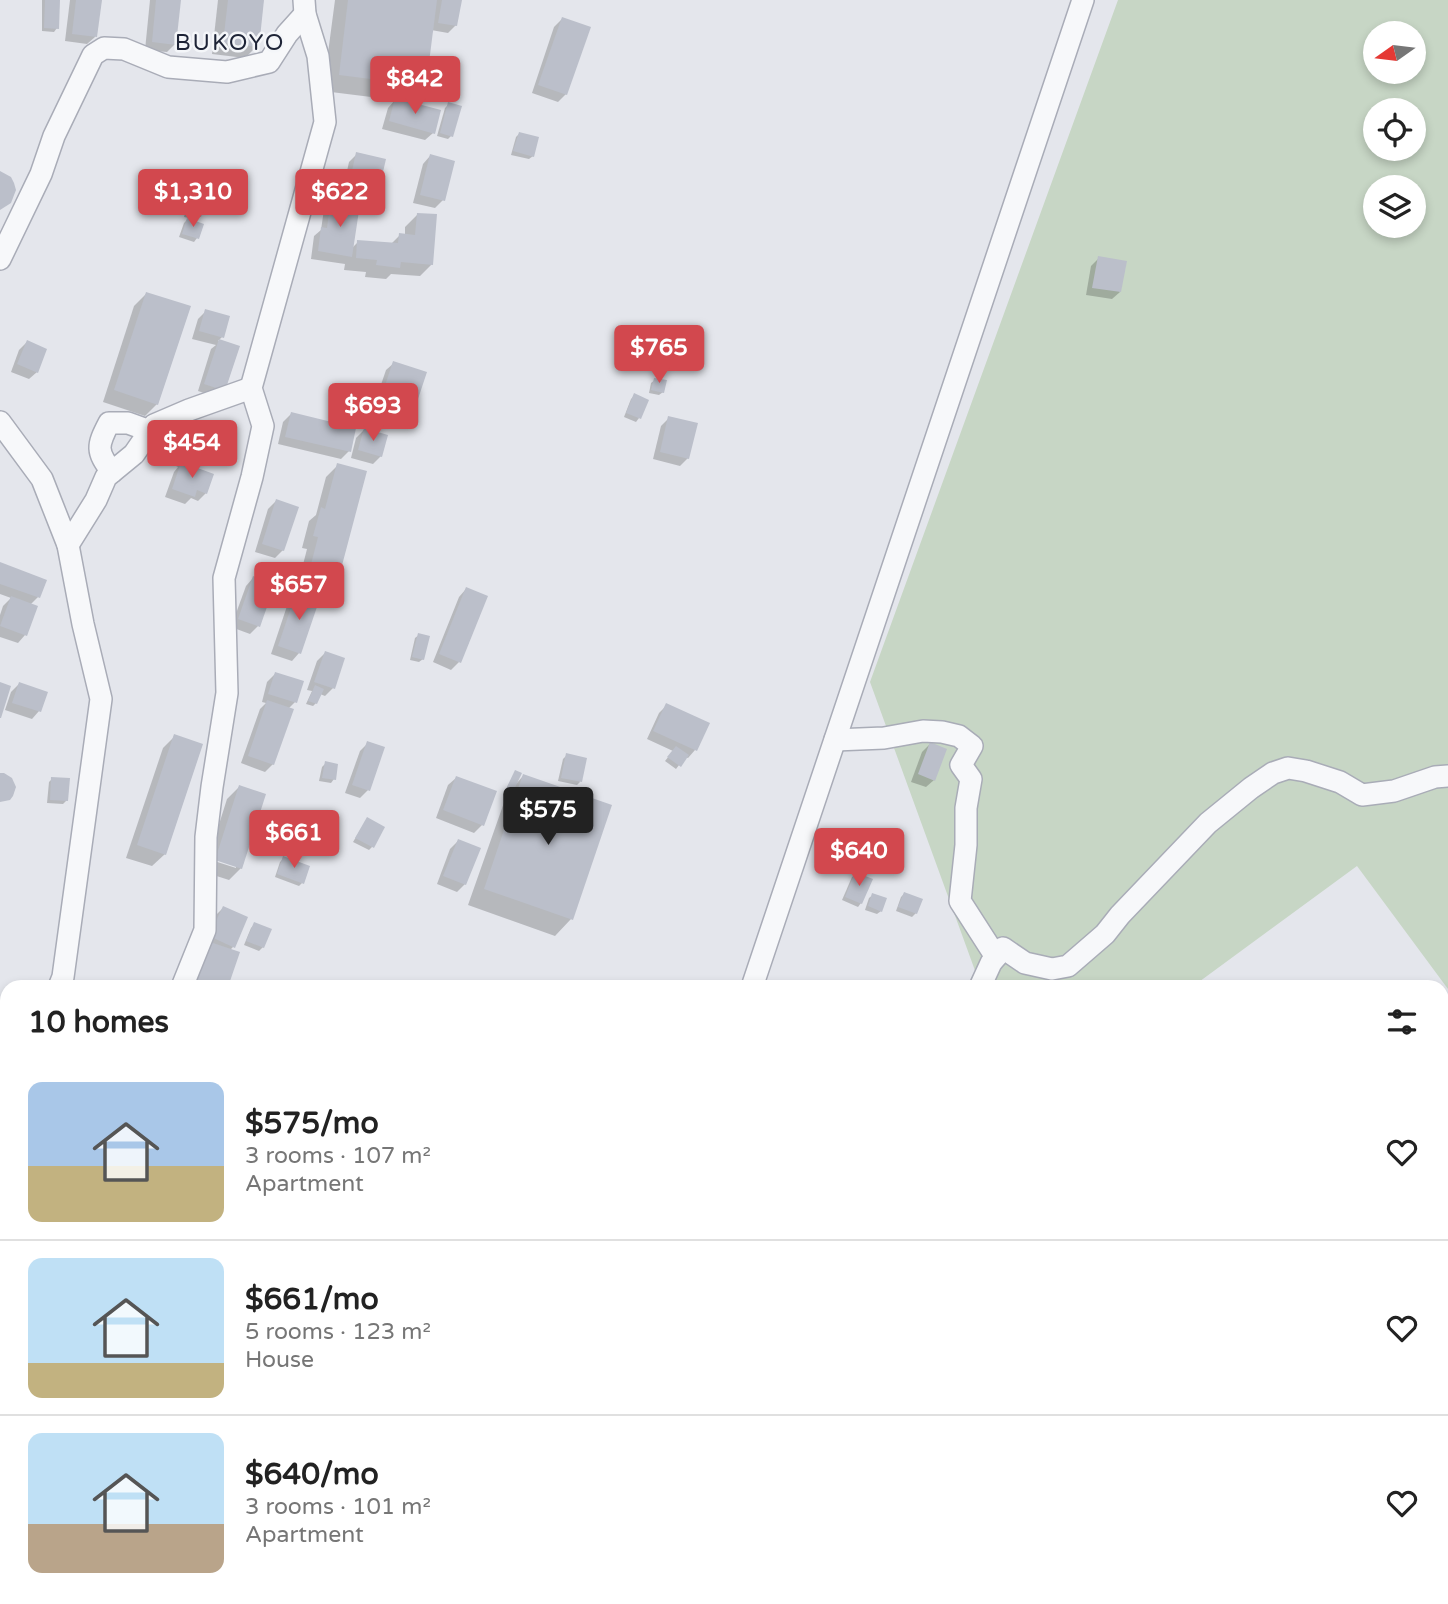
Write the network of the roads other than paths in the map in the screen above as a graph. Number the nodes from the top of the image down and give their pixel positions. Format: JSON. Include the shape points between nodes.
{"nodes":[{"id":1,"x":1083,"y":0,"type":"edge"},
{"id":2,"x":305,"y":7,"type":"edge"},
{"id":3,"x":0,"y":259,"type":"edge"},
{"id":4,"x":251,"y":388,"type":"junction"},
{"id":5,"x":0,"y":422,"type":"edge"},
{"id":6,"x":150,"y":431,"type":"junction"},
{"id":7,"x":112,"y":472,"type":"junction"},
{"id":8,"x":68,"y":545,"type":"junction"},
{"id":9,"x":835,"y":740,"type":"junction"},
{"id":10,"x":1448,"y":776,"type":"edge"},
{"id":11,"x":996,"y":957,"type":"junction"},
{"id":12,"x":62,"y":980,"type":"edge"},
{"id":13,"x":185,"y":980,"type":"edge"},
{"id":14,"x":754,"y":980,"type":"edge"},
{"id":15,"x":983,"y":980,"type":"edge"}],
"edges":[{"from":1,"to":9,"type":"street"},
{"from":2,"to":3,"type":"street","via":[[269,62],[227,72],[169,66],[124,49],[104,48],[93,55]]},
{"from":2,"to":4,"type":"street","via":[[318,56],[325,122]]},
{"from":4,"to":6,"type":"street","via":[[153,425]]},
{"from":4,"to":13,"type":"street","via":[[262,426],[253,477],[224,578],[227,693],[206,837],[205,930]]},
{"from":5,"to":8,"type":"street","via":[[42,479]]},
{"from":6,"to":7,"type":"street","via":[[134,454]]},
{"from":6,"to":7,"type":"street","via":[[128,423],[109,423],[99,441],[102,459]]},
{"from":7,"to":8,"type":"street"},
{"from":8,"to":12,"type":"street","via":[[101,699]]},
{"from":9,"to":11,"type":"street","via":[[923,731],[959,736],[972,746],[961,765],[971,779],[960,901]]},
{"from":9,"to":14,"type":"street"},
{"from":10,"to":11,"type":"street","via":[[1362,795],[1306,771],[1289,768],[1273,773],[1208,823],[1105,934],[1068,966],[1052,969],[1025,962],[1003,948]]},
{"from":11,"to":15,"type":"street"}]}
